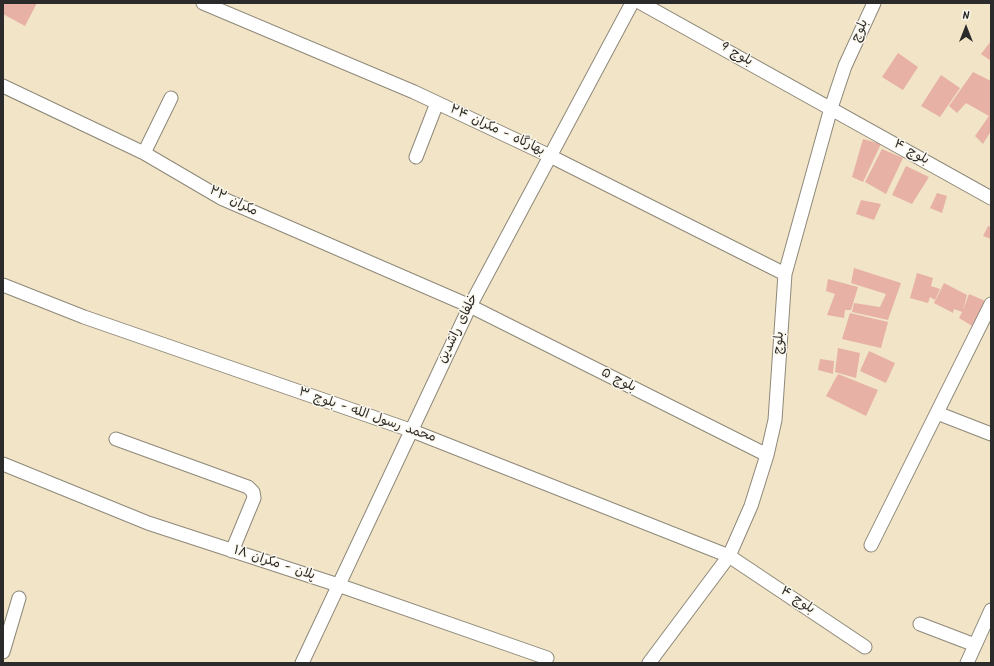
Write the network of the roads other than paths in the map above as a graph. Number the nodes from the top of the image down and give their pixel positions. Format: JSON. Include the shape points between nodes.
{"nodes":[{"id":1,"x":203,"y":3,"type":"edge"},
{"id":2,"x":632,"y":3,"type":"edge"},
{"id":3,"x":641,"y":3,"type":"edge"},
{"id":4,"x":874,"y":3,"type":"edge"},
{"id":5,"x":3,"y":86,"type":"edge"},
{"id":6,"x":171,"y":98,"type":"dead end"},
{"id":7,"x":437,"y":103,"type":"junction"},
{"id":8,"x":831,"y":108,"type":"junction"},
{"id":9,"x":144,"y":153,"type":"junction"},
{"id":10,"x":550,"y":156,"type":"junction"},
{"id":11,"x":416,"y":157,"type":"dead end"},
{"id":12,"x":991,"y":198,"type":"edge"},
{"id":13,"x":785,"y":274,"type":"junction"},
{"id":14,"x":3,"y":285,"type":"edge"},
{"id":15,"x":991,"y":304,"type":"edge"},
{"id":16,"x":470,"y":306,"type":"junction"},
{"id":17,"x":937,"y":413,"type":"junction"},
{"id":18,"x":410,"y":430,"type":"junction"},
{"id":19,"x":991,"y":434,"type":"edge"},
{"id":20,"x":116,"y":439,"type":"dead end"},
{"id":21,"x":767,"y":455,"type":"junction"},
{"id":22,"x":3,"y":464,"type":"edge"},
{"id":23,"x":871,"y":544,"type":"dead end"},
{"id":24,"x":232,"y":551,"type":"junction"},
{"id":25,"x":728,"y":556,"type":"junction"},
{"id":26,"x":338,"y":585,"type":"junction"},
{"id":27,"x":19,"y":598,"type":"dead end"},
{"id":28,"x":991,"y":610,"type":"edge"},
{"id":29,"x":920,"y":624,"type":"dead end"},
{"id":30,"x":975,"y":645,"type":"junction"},
{"id":31,"x":866,"y":646,"type":"dead end"},
{"id":32,"x":3,"y":652,"type":"edge"},
{"id":33,"x":547,"y":658,"type":"dead end"},
{"id":34,"x":302,"y":663,"type":"edge"},
{"id":35,"x":649,"y":663,"type":"edge"},
{"id":36,"x":967,"y":663,"type":"edge"}],
"edges":[{"from":1,"to":7,"type":"street","name":"بهارگاه - مکران ۲۴"},
{"from":2,"to":10,"type":"street","name":"خلفای راشدین"},
{"from":3,"to":8,"type":"street","name":"بلوچ 9"},
{"from":4,"to":8,"type":"street","name":"بلوچ","via":[[845,66]]},
{"from":5,"to":9,"type":"street","name":"مکران ۲۲"},
{"from":6,"to":9,"type":"street"},
{"from":7,"to":10,"type":"street","name":"بهارگاه - مکران ۲۴"},
{"from":7,"to":11,"type":"street"},
{"from":8,"to":12,"type":"street","name":"بلوچ ۴"},
{"from":8,"to":13,"type":"street","name":"بلوچ"},
{"from":9,"to":16,"type":"street","name":"مکران ۲۲","via":[[222,198]]},
{"from":10,"to":13,"type":"street","name":"بهارگاه - مکران ۲۴"},
{"from":10,"to":16,"type":"street","name":"خلفای راشدین"},
{"from":13,"to":21,"type":"street","name":"بلوچ","via":[[774,420]]},
{"from":14,"to":18,"type":"street","name":"محمد رسول الله - بلوچ ۳","via":[[91,320]]},
{"from":15,"to":17,"type":"street"},
{"from":16,"to":18,"type":"street","name":"خلفای راشدین"},
{"from":16,"to":21,"type":"street","name":"بلوچ ۵"},
{"from":17,"to":19,"type":"street"},
{"from":17,"to":23,"type":"street"},
{"from":18,"to":25,"type":"street","name":"محمد رسول الله - بلوچ ۳"},
{"from":18,"to":26,"type":"street","name":"خلفای راشدین"},
{"from":20,"to":24,"type":"street","via":[[248,487],[254,498]]},
{"from":21,"to":25,"type":"street","name":"بلوچ","via":[[751,506]]},
{"from":22,"to":24,"type":"street","name":"پلان - مکران ۱۸","via":[[148,523]]},
{"from":24,"to":26,"type":"street","name":"پلان - مکران ۱۸"},
{"from":25,"to":31,"type":"street","name":"بلوچ ۴"},
{"from":25,"to":35,"type":"street","name":"بلوچ"},
{"from":26,"to":33,"type":"street","name":"پلان - مکران ۱۸"},
{"from":26,"to":34,"type":"street","name":"خلفای راشدین"},
{"from":27,"to":32,"type":"street"},
{"from":28,"to":30,"type":"street"},
{"from":29,"to":30,"type":"street"},
{"from":30,"to":36,"type":"street"}]}
